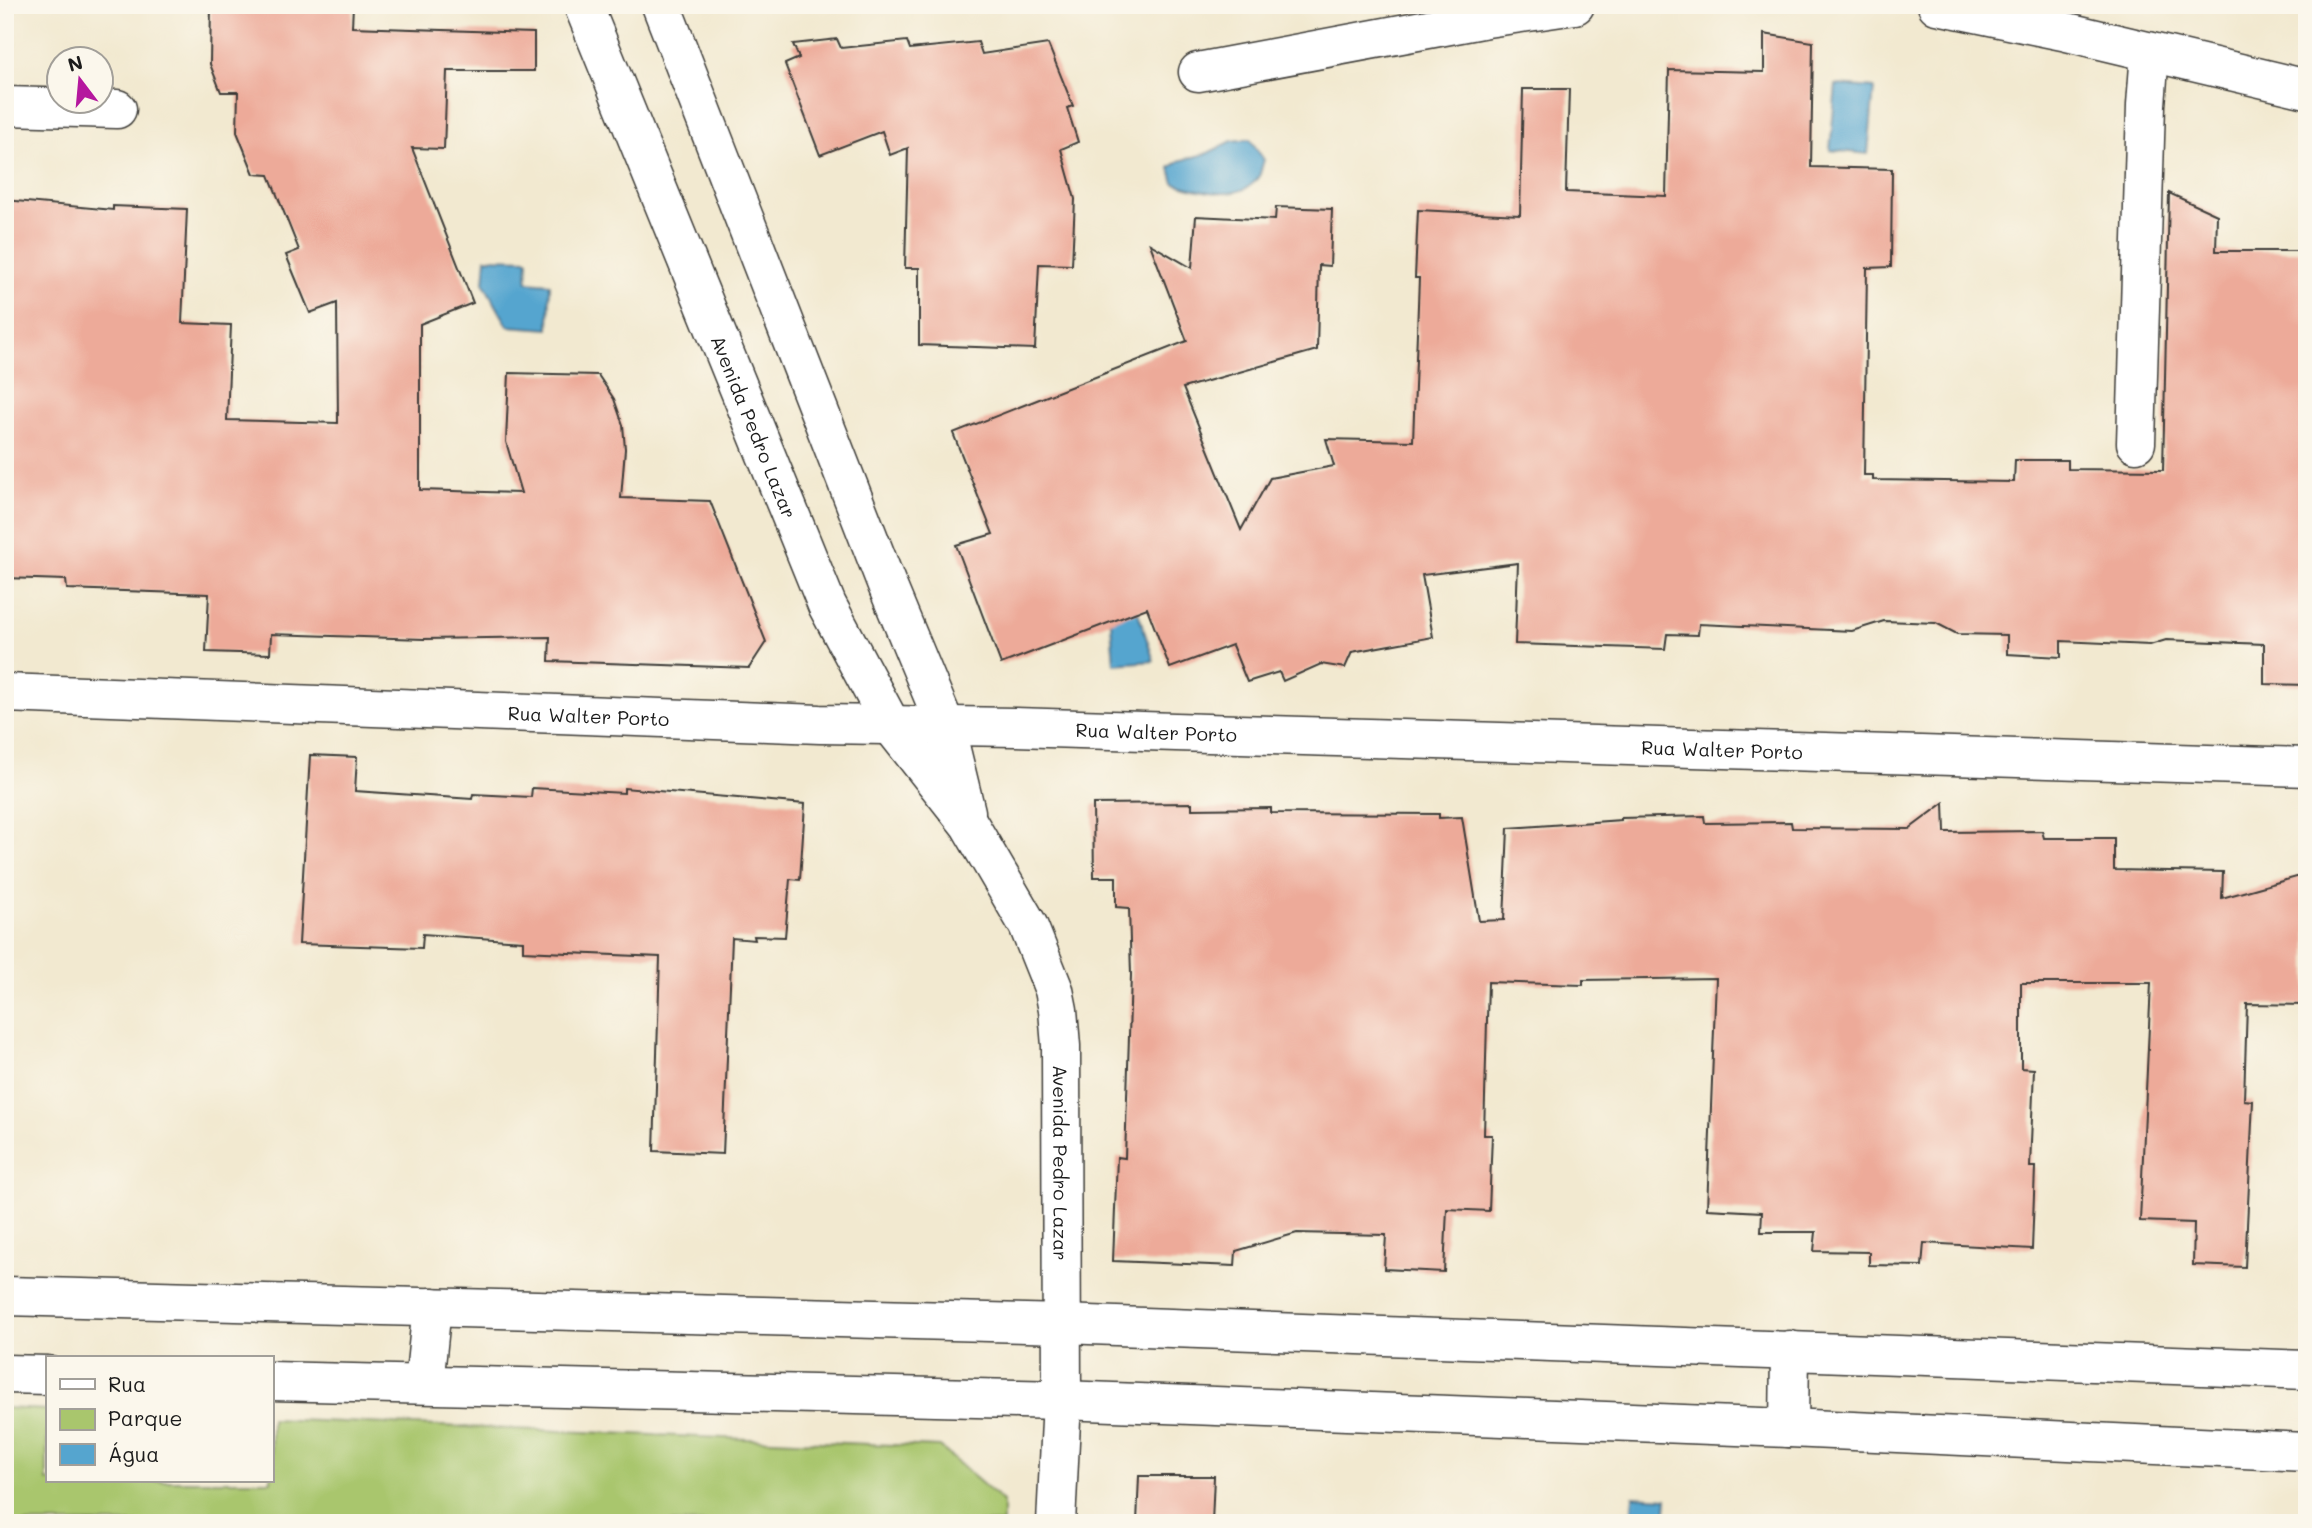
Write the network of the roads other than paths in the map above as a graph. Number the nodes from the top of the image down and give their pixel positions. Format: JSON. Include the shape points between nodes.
{"nodes":[{"id":1,"x":583,"y":5,"type":"edge"},
{"id":2,"x":661,"y":5,"type":"edge"},
{"id":3,"x":1575,"y":5,"type":"edge"},
{"id":4,"x":1937,"y":5,"type":"edge"},
{"id":5,"x":2070,"y":19,"type":"edge"},
{"id":6,"x":2150,"y":52,"type":"junction"},
{"id":7,"x":1198,"y":72,"type":"dead end"},
{"id":8,"x":2307,"y":89,"type":"edge"},
{"id":9,"x":5,"y":106,"type":"edge"},
{"id":10,"x":117,"y":109,"type":"dead end"},
{"id":11,"x":2136,"y":443,"type":"dead end"},
{"id":12,"x":5,"y":693,"type":"edge"},
{"id":13,"x":891,"y":725,"type":"junction"},
{"id":14,"x":945,"y":725,"type":"junction"},
{"id":15,"x":2307,"y":766,"type":"edge"},
{"id":16,"x":969,"y":824,"type":"junction"},
{"id":17,"x":5,"y":1296,"type":"edge"},
{"id":18,"x":432,"y":1307,"type":"junction"},
{"id":19,"x":1062,"y":1324,"type":"junction"},
{"id":20,"x":1790,"y":1350,"type":"junction"},
{"id":21,"x":2307,"y":1370,"type":"edge"},
{"id":22,"x":5,"y":1374,"type":"edge"},
{"id":23,"x":46,"y":1375,"type":"edge"},
{"id":24,"x":273,"y":1381,"type":"edge"},
{"id":25,"x":424,"y":1384,"type":"junction"},
{"id":26,"x":1062,"y":1400,"type":"junction"},
{"id":27,"x":1789,"y":1428,"type":"junction"},
{"id":28,"x":2307,"y":1452,"type":"edge"},
{"id":29,"x":1056,"y":1523,"type":"edge"}],
"edges":[{"from":1,"to":13,"type":"street","name":"Avenida Pedro Lazar","via":[[827,605]]},
{"from":2,"to":14,"type":"street","name":"Avenida Pedro Lazar"},
{"from":3,"to":7,"type":"street"},
{"from":4,"to":5,"type":"street"},
{"from":5,"to":6,"type":"street"},
{"from":6,"to":8,"type":"street"},
{"from":6,"to":11,"type":"street"},
{"from":9,"to":10,"type":"street"},
{"from":12,"to":13,"type":"street","name":"Rua Walter Porto"},
{"from":13,"to":14,"type":"street","name":"Rua Walter Porto"},
{"from":13,"to":16,"type":"street","name":"Avenida Pedro Lazar"},
{"from":14,"to":15,"type":"street","name":"Rua Walter Porto"},
{"from":14,"to":16,"type":"street","name":"Avenida Pedro Lazar"},
{"from":16,"to":19,"type":"street","name":"Avenida Pedro Lazar","via":[[1028,925],[1058,1010]]},
{"from":17,"to":18,"type":"street"},
{"from":18,"to":19,"type":"street"},
{"from":18,"to":25,"type":"street"},
{"from":19,"to":20,"type":"street"},
{"from":19,"to":26,"type":"street","name":"Avenida Pedro Lazar"},
{"from":20,"to":21,"type":"street"},
{"from":20,"to":27,"type":"street"},
{"from":22,"to":23,"type":"street"},
{"from":24,"to":25,"type":"street"},
{"from":25,"to":26,"type":"street"},
{"from":26,"to":27,"type":"street"},
{"from":26,"to":29,"type":"street","name":"Avenida Pedro Lazar"},
{"from":27,"to":28,"type":"street"}]}
